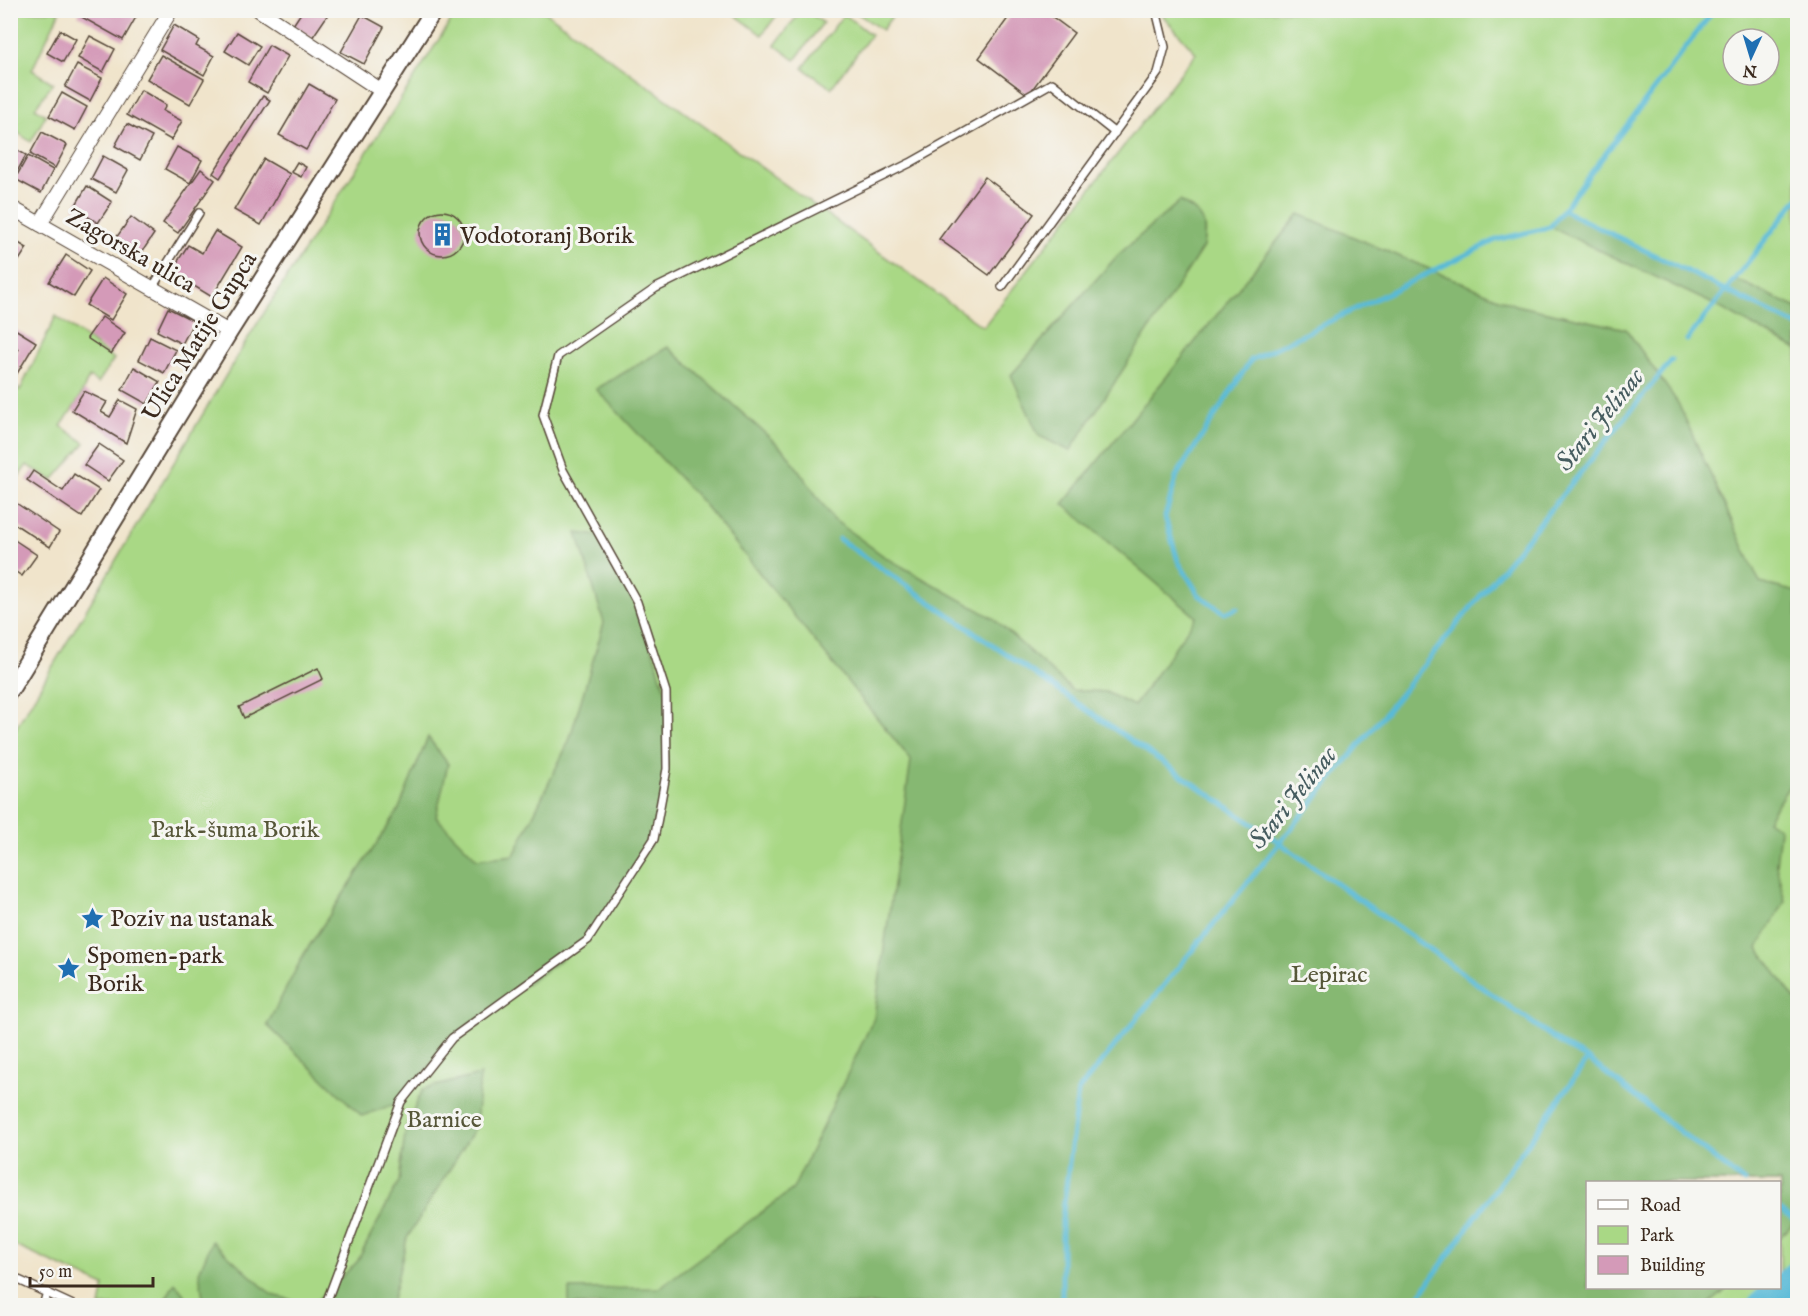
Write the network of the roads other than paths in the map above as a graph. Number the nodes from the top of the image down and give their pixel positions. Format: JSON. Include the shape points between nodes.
{"nodes":[{"id":1,"x":171,"y":10,"type":"edge"},
{"id":2,"x":259,"y":10,"type":"edge"},
{"id":3,"x":434,"y":10,"type":"edge"},
{"id":4,"x":1156,"y":10,"type":"edge"},
{"id":5,"x":382,"y":91,"type":"junction"},
{"id":6,"x":1114,"y":133,"type":"junction"},
{"id":7,"x":10,"y":207,"type":"edge"},
{"id":8,"x":199,"y":213,"type":"dead end"},
{"id":9,"x":40,"y":224,"type":"junction"},
{"id":10,"x":1002,"y":287,"type":"dead end"},
{"id":11,"x":152,"y":288,"type":"junction"},
{"id":12,"x":229,"y":332,"type":"junction"},
{"id":13,"x":10,"y":690,"type":"edge"},
{"id":14,"x":10,"y":1276,"type":"edge"},
{"id":15,"x":47,"y":1292,"type":"junction"},
{"id":16,"x":43,"y":1305,"type":"edge"},
{"id":17,"x":75,"y":1305,"type":"edge"},
{"id":18,"x":325,"y":1305,"type":"edge"}],
"edges":[{"from":1,"to":9,"type":"street"},
{"from":2,"to":5,"type":"street"},
{"from":3,"to":5,"type":"street","name":"Ulica Matije Gupca"},
{"from":4,"to":6,"type":"lane","via":[[1165,47],[1158,74]]},
{"from":5,"to":12,"type":"street","name":"Ulica Matije Gupca"},
{"from":6,"to":10,"type":"lane"},
{"from":6,"to":18,"type":"lane","via":[[1052,83],[910,163],[656,288],[558,357],[543,415],[562,471],[637,602],[666,692],[667,769],[654,839],[588,940],[452,1038],[401,1102]]},
{"from":7,"to":9,"type":"street","name":"Zagorska ulica"},
{"from":8,"to":11,"type":"lane"},
{"from":9,"to":11,"type":"street","name":"Zagorska ulica"},
{"from":11,"to":12,"type":"street","name":"Zagorska ulica"},
{"from":12,"to":13,"type":"street","name":"Ulica Matije Gupca"},
{"from":14,"to":15,"type":"lane"},
{"from":15,"to":16,"type":"lane"},
{"from":15,"to":17,"type":"lane"}]}
